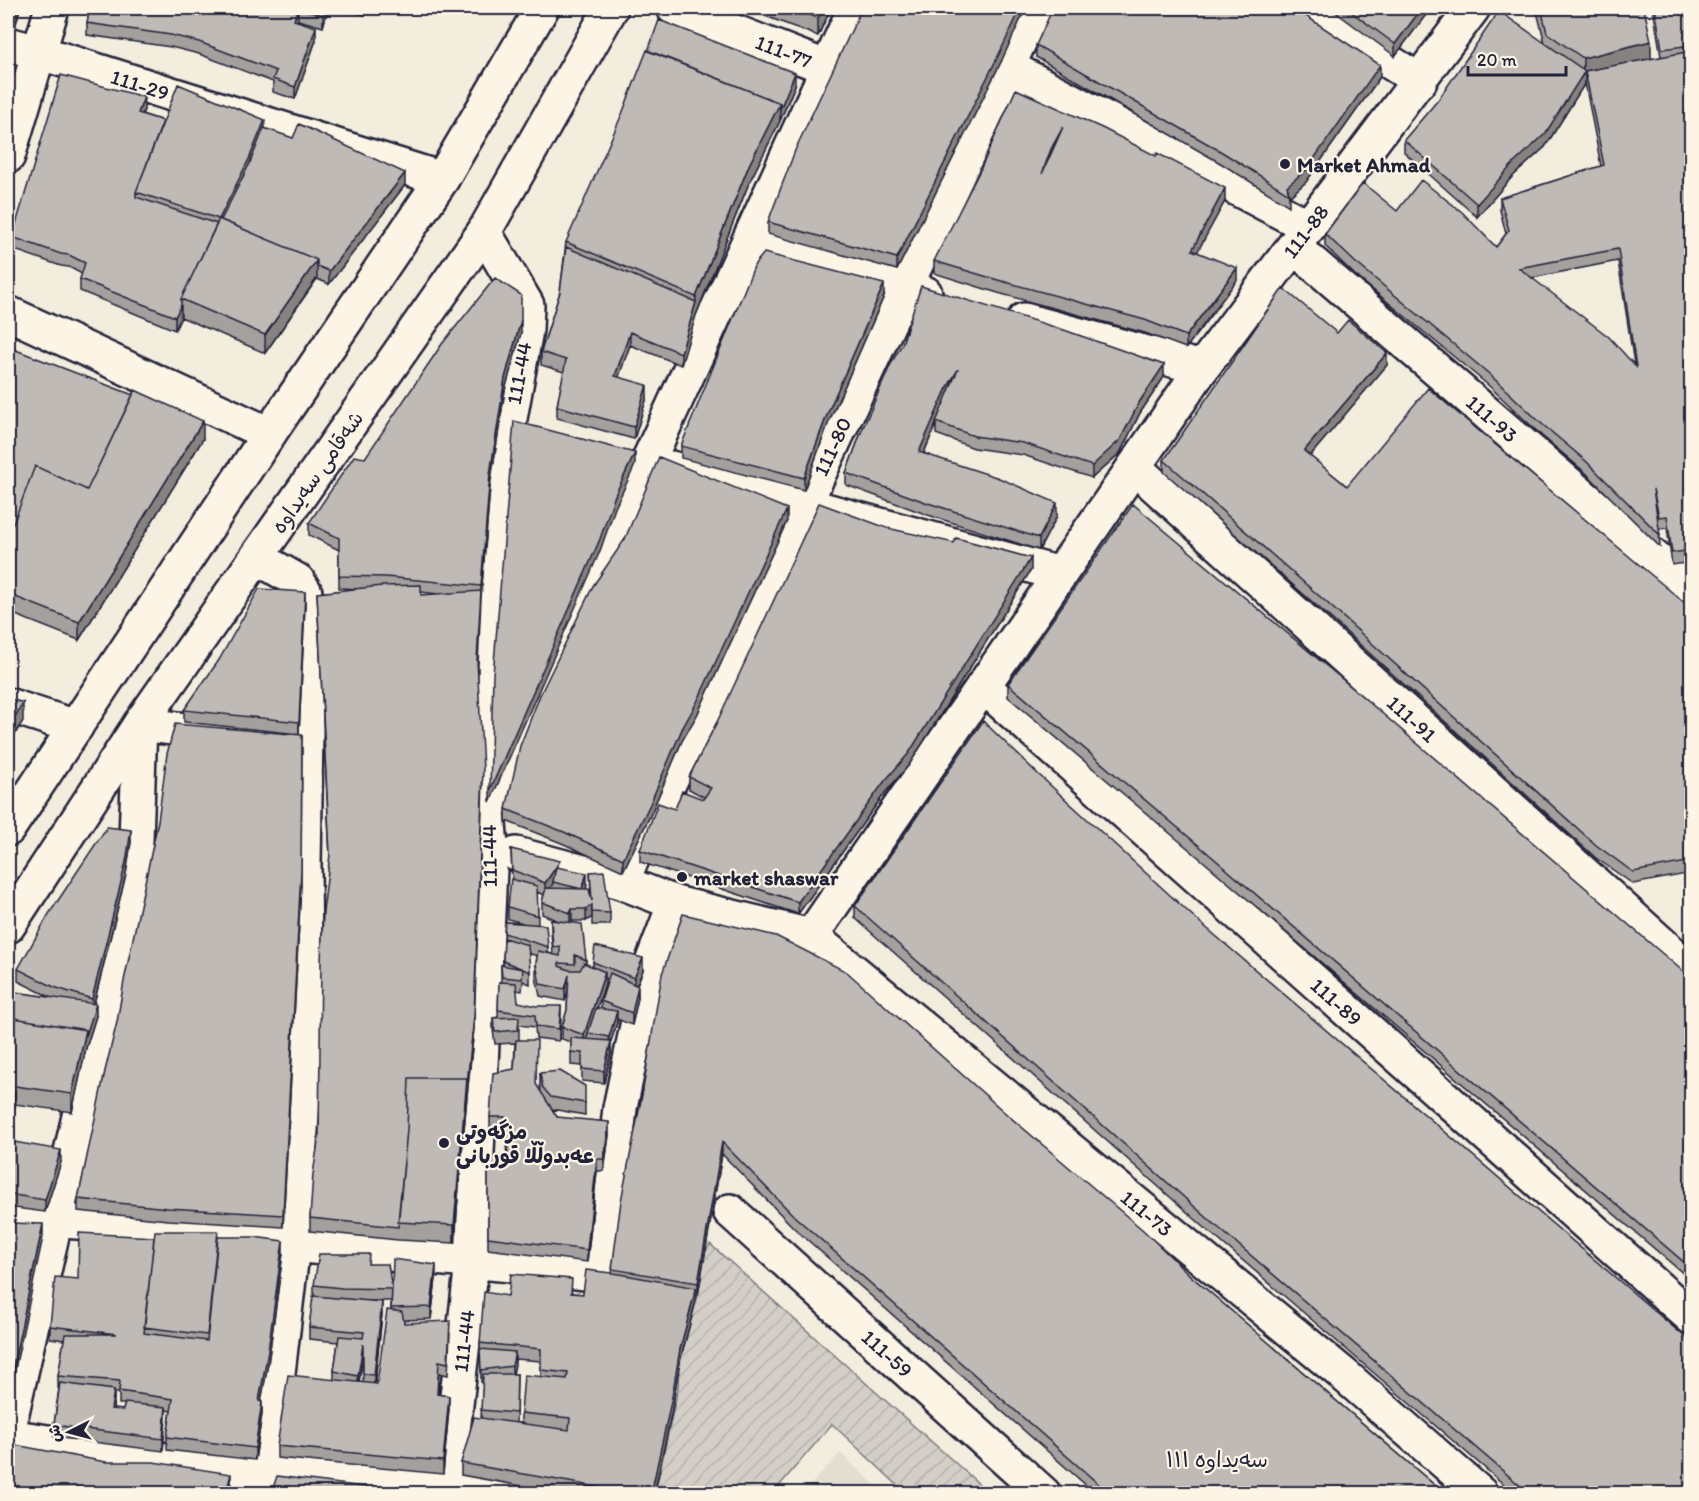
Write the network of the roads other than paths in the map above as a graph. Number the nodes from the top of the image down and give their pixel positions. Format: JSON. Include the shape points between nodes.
{"nodes":[{"id":1,"x":52,"y":8,"type":"edge"},
{"id":2,"x":542,"y":8,"type":"edge"},
{"id":3,"x":611,"y":8,"type":"edge"},
{"id":4,"x":674,"y":8,"type":"edge"},
{"id":5,"x":855,"y":8,"type":"edge"},
{"id":6,"x":1035,"y":8,"type":"edge"},
{"id":7,"x":1304,"y":8,"type":"edge"},
{"id":8,"x":1473,"y":8,"type":"edge"},
{"id":9,"x":23,"y":48,"type":"edge"},
{"id":10,"x":1007,"y":66,"type":"junction"},
{"id":11,"x":828,"y":68,"type":"junction"},
{"id":12,"x":1420,"y":81,"type":"junction"},
{"id":13,"x":8,"y":156,"type":"edge"},
{"id":14,"x":442,"y":179,"type":"junction"},
{"id":15,"x":484,"y":232,"type":"junction"},
{"id":16,"x":1301,"y":237,"type":"junction"},
{"id":17,"x":748,"y":242,"type":"junction"},
{"id":18,"x":905,"y":288,"type":"junction"},
{"id":19,"x":950,"y":300,"type":"edge"},
{"id":20,"x":996,"y":312,"type":"edge"},
{"id":21,"x":8,"y":313,"type":"edge"},
{"id":22,"x":1202,"y":368,"type":"junction"},
{"id":23,"x":269,"y":434,"type":"junction"},
{"id":24,"x":614,"y":453,"type":"edge"},
{"id":25,"x":648,"y":462,"type":"junction"},
{"id":26,"x":1134,"y":467,"type":"junction"},
{"id":27,"x":805,"y":504,"type":"junction"},
{"id":28,"x":258,"y":558,"type":"junction"},
{"id":29,"x":1060,"y":574,"type":"junction"},
{"id":30,"x":1692,"y":592,"type":"edge"},
{"id":31,"x":983,"y":686,"type":"junction"},
{"id":32,"x":8,"y":705,"type":"edge"},
{"id":33,"x":140,"y":724,"type":"junction"},
{"id":34,"x":76,"y":727,"type":"junction"},
{"id":35,"x":306,"y":744,"type":"junction"},
{"id":36,"x":488,"y":812,"type":"junction"},
{"id":37,"x":8,"y":829,"type":"edge"},
{"id":38,"x":491,"y":848,"type":"junction"},
{"id":39,"x":621,"y":882,"type":"junction"},
{"id":40,"x":675,"y":903,"type":"junction"},
{"id":41,"x":8,"y":926,"type":"edge"},
{"id":42,"x":811,"y":936,"type":"junction"},
{"id":43,"x":1692,"y":971,"type":"edge"},
{"id":44,"x":730,"y":1211,"type":"dead end"},
{"id":45,"x":8,"y":1218,"type":"edge"},
{"id":46,"x":56,"y":1219,"type":"junction"},
{"id":47,"x":293,"y":1245,"type":"junction"},
{"id":48,"x":472,"y":1262,"type":"junction"},
{"id":49,"x":1692,"y":1318,"type":"edge"},
{"id":50,"x":8,"y":1430,"type":"edge"},
{"id":51,"x":8,"y":1436,"type":"edge"},
{"id":52,"x":263,"y":1484,"type":"edge"},
{"id":53,"x":446,"y":1488,"type":"edge"},
{"id":54,"x":524,"y":1494,"type":"edge"},
{"id":55,"x":1044,"y":1494,"type":"edge"},
{"id":56,"x":1481,"y":1494,"type":"edge"}],
"edges":[{"from":1,"to":9,"type":"street"},
{"from":2,"to":14,"type":"street"},
{"from":3,"to":15,"type":"street","name":"شەقامی سەیداوە"},
{"from":4,"to":11,"type":"street","name":"111-77"},
{"from":5,"to":11,"type":"street"},
{"from":6,"to":10,"type":"street","name":"111-80"},
{"from":7,"to":12,"type":"street"},
{"from":8,"to":12,"type":"street","name":"111-88"},
{"from":9,"to":13,"type":"street"},
{"from":9,"to":14,"type":"street","name":"111-29"},
{"from":10,"to":16,"type":"street","name":"111-93"},
{"from":10,"to":18,"type":"street","name":"111-80"},
{"from":11,"to":17,"type":"street"},
{"from":12,"to":16,"type":"street","name":"111-88"},
{"from":14,"to":23,"type":"street"},
{"from":15,"to":28,"type":"street","name":"شەقامی سەیداوە"},
{"from":15,"to":36,"type":"street","name":"111-44","via":[[527,305],[521,427],[487,616]]},
{"from":16,"to":22,"type":"street","name":"111-88"},
{"from":16,"to":30,"type":"street","name":"111-93"},
{"from":17,"to":18,"type":"street"},
{"from":17,"to":25,"type":"street"},
{"from":18,"to":19,"type":"street"},
{"from":18,"to":27,"type":"street","name":"111-80"},
{"from":20,"to":22,"type":"street"},
{"from":21,"to":23,"type":"street"},
{"from":22,"to":26,"type":"street","name":"111-88"},
{"from":23,"to":34,"type":"street"},
{"from":24,"to":25,"type":"street"},
{"from":25,"to":27,"type":"street"},
{"from":25,"to":36,"type":"street"},
{"from":26,"to":29,"type":"street","name":"111-88"},
{"from":26,"to":43,"type":"street","name":"111-91"},
{"from":27,"to":29,"type":"street"},
{"from":27,"to":39,"type":"street","name":"111-80"},
{"from":28,"to":33,"type":"street","name":"شەقامی سەیداوە"},
{"from":28,"to":35,"type":"street","via":[[298,581],[305,592]]},
{"from":29,"to":31,"type":"street","name":"111-88"},
{"from":31,"to":42,"type":"street","name":"111-88"},
{"from":31,"to":49,"type":"street","name":"111-89"},
{"from":32,"to":34,"type":"street"},
{"from":33,"to":35,"type":"street"},
{"from":33,"to":41,"type":"street","name":"شەقامی سەیداوە"},
{"from":33,"to":46,"type":"street","via":[[135,869]]},
{"from":34,"to":37,"type":"street"},
{"from":35,"to":47,"type":"street","via":[[306,1058]]},
{"from":36,"to":38,"type":"street","name":"111-44"},
{"from":38,"to":39,"type":"street"},
{"from":38,"to":48,"type":"street","name":"111-44"},
{"from":39,"to":40,"type":"street"},
{"from":40,"to":42,"type":"street"},
{"from":40,"to":48,"type":"street","via":[[648,973],[620,1108],[602,1275]]},
{"from":42,"to":56,"type":"street","name":"111-73","via":[[1343,1374]]},
{"from":44,"to":55,"type":"street","name":"111-59"},
{"from":45,"to":46,"type":"street"},
{"from":46,"to":47,"type":"street"},
{"from":46,"to":50,"type":"street"},
{"from":47,"to":48,"type":"street"},
{"from":47,"to":52,"type":"street"},
{"from":48,"to":53,"type":"street","name":"111-44"},
{"from":51,"to":52,"type":"street"},
{"from":52,"to":53,"type":"street"},
{"from":53,"to":54,"type":"street"}]}
